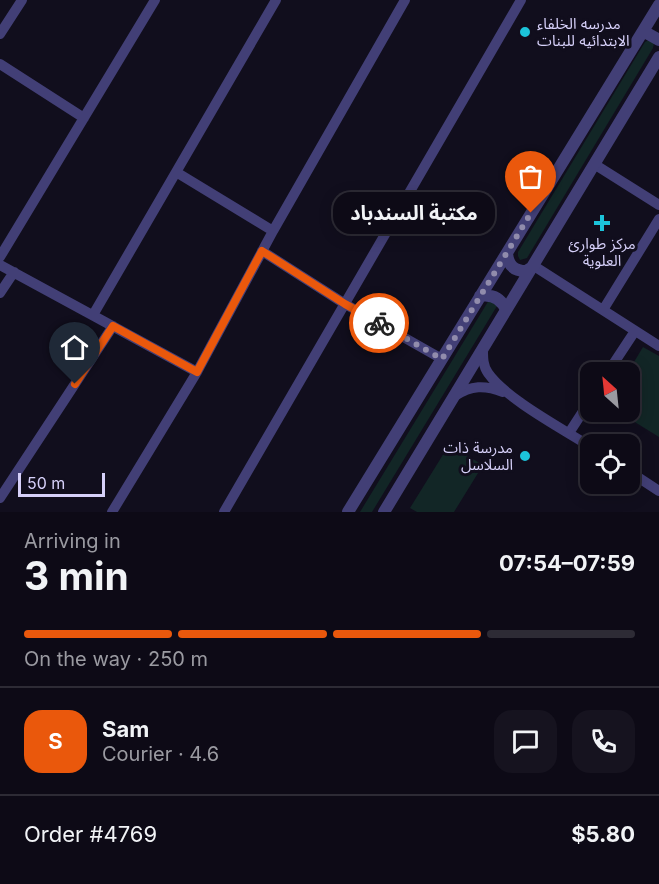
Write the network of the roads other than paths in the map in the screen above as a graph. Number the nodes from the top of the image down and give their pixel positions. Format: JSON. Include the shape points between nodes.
{"nodes":[{"id":1,"x":22,"y":0,"type":"edge"},
{"id":2,"x":155,"y":0,"type":"edge"},
{"id":3,"x":276,"y":0,"type":"edge"},
{"id":4,"x":405,"y":0,"type":"edge"},
{"id":5,"x":520,"y":0,"type":"edge"},
{"id":6,"x":659,"y":5,"type":"edge"},
{"id":7,"x":643,"y":31,"type":"junction"},
{"id":8,"x":0,"y":34,"type":"edge"},
{"id":9,"x":659,"y":40,"type":"edge"},
{"id":10,"x":659,"y":57,"type":"edge"},
{"id":11,"x":0,"y":64,"type":"edge"},
{"id":12,"x":655,"y":73,"type":"edge"},
{"id":13,"x":84,"y":118,"type":"junction"},
{"id":14,"x":594,"y":164,"type":"junction"},
{"id":15,"x":176,"y":172,"type":"junction"},
{"id":16,"x":659,"y":205,"type":"edge"},
{"id":17,"x":659,"y":219,"type":"edge"},
{"id":18,"x":273,"y":231,"type":"junction"},
{"id":19,"x":262,"y":251,"type":"junction"},
{"id":20,"x":507,"y":253,"type":"junction"},
{"id":21,"x":0,"y":256,"type":"edge"},
{"id":22,"x":0,"y":265,"type":"edge"},
{"id":23,"x":534,"y":266,"type":"junction"},
{"id":24,"x":14,"y":272,"type":"junction"},
{"id":25,"x":0,"y":293,"type":"edge"},
{"id":26,"x":480,"y":296,"type":"junction"},
{"id":27,"x":345,"y":304,"type":"junction"},
{"id":28,"x":506,"y":310,"type":"junction"},
{"id":29,"x":603,"y":310,"type":"junction"},
{"id":30,"x":93,"y":315,"type":"junction"},
{"id":31,"x":113,"y":326,"type":"junction"},
{"id":32,"x":635,"y":331,"type":"junction"},
{"id":33,"x":659,"y":346,"type":"edge"},
{"id":34,"x":483,"y":350,"type":"junction"},
{"id":35,"x":442,"y":359,"type":"junction"},
{"id":36,"x":615,"y":362,"type":"edge"},
{"id":37,"x":197,"y":372,"type":"junction"},
{"id":38,"x":509,"y":395,"type":"junction"},
{"id":39,"x":455,"y":396,"type":"junction"},
{"id":40,"x":580,"y":416,"type":"edge"},
{"id":41,"x":569,"y":433,"type":"junction"},
{"id":42,"x":580,"y":440,"type":"edge"},
{"id":43,"x":640,"y":479,"type":"edge"},
{"id":44,"x":659,"y":491,"type":"edge"},
{"id":45,"x":0,"y":498,"type":"edge"},
{"id":46,"x":112,"y":512,"type":"edge"},
{"id":47,"x":224,"y":512,"type":"edge"},
{"id":48,"x":348,"y":512,"type":"edge"},
{"id":49,"x":384,"y":512,"type":"edge"}],
"edges":[{"from":1,"to":8,"type":"street"},
{"from":2,"to":13,"type":"street"},
{"from":3,"to":15,"type":"street"},
{"from":4,"to":18,"type":"street"},
{"from":5,"to":27,"type":"street"},
{"from":6,"to":7,"type":"street"},
{"from":7,"to":9,"type":"street"},
{"from":7,"to":20,"type":"street"},
{"from":10,"to":12,"type":"street"},
{"from":11,"to":13,"type":"street"},
{"from":12,"to":14,"type":"street"},
{"from":13,"to":21,"type":"street"},
{"from":14,"to":16,"type":"street"},
{"from":14,"to":23,"type":"street"},
{"from":15,"to":18,"type":"street"},
{"from":15,"to":30,"type":"street"},
{"from":17,"to":29,"type":"street"},
{"from":18,"to":19,"type":"street"},
{"from":19,"to":27,"type":"street"},
{"from":19,"to":37,"type":"street"},
{"from":20,"to":23,"type":"street","via":[[514,269],[526,271]]},
{"from":20,"to":26,"type":"street"},
{"from":22,"to":24,"type":"street"},
{"from":23,"to":28,"type":"street"},
{"from":23,"to":29,"type":"street"},
{"from":24,"to":25,"type":"street"},
{"from":24,"to":30,"type":"street"},
{"from":26,"to":28,"type":"street","via":[[496,297]]},
{"from":26,"to":35,"type":"street"},
{"from":27,"to":35,"type":"street"},
{"from":27,"to":47,"type":"street"},
{"from":28,"to":34,"type":"street"},
{"from":29,"to":32,"type":"street"},
{"from":30,"to":31,"type":"street"},
{"from":31,"to":37,"type":"street"},
{"from":31,"to":45,"type":"street"},
{"from":32,"to":33,"type":"street"},
{"from":32,"to":36,"type":"street"},
{"from":34,"to":38,"type":"street","via":[[487,372]]},
{"from":34,"to":39,"type":"street"},
{"from":35,"to":48,"type":"street"},
{"from":37,"to":46,"type":"street"},
{"from":38,"to":39,"type":"street","via":[[476,386]]},
{"from":38,"to":41,"type":"street"},
{"from":39,"to":49,"type":"street"},
{"from":40,"to":41,"type":"street"},
{"from":41,"to":42,"type":"street"},
{"from":43,"to":44,"type":"street"}]}
